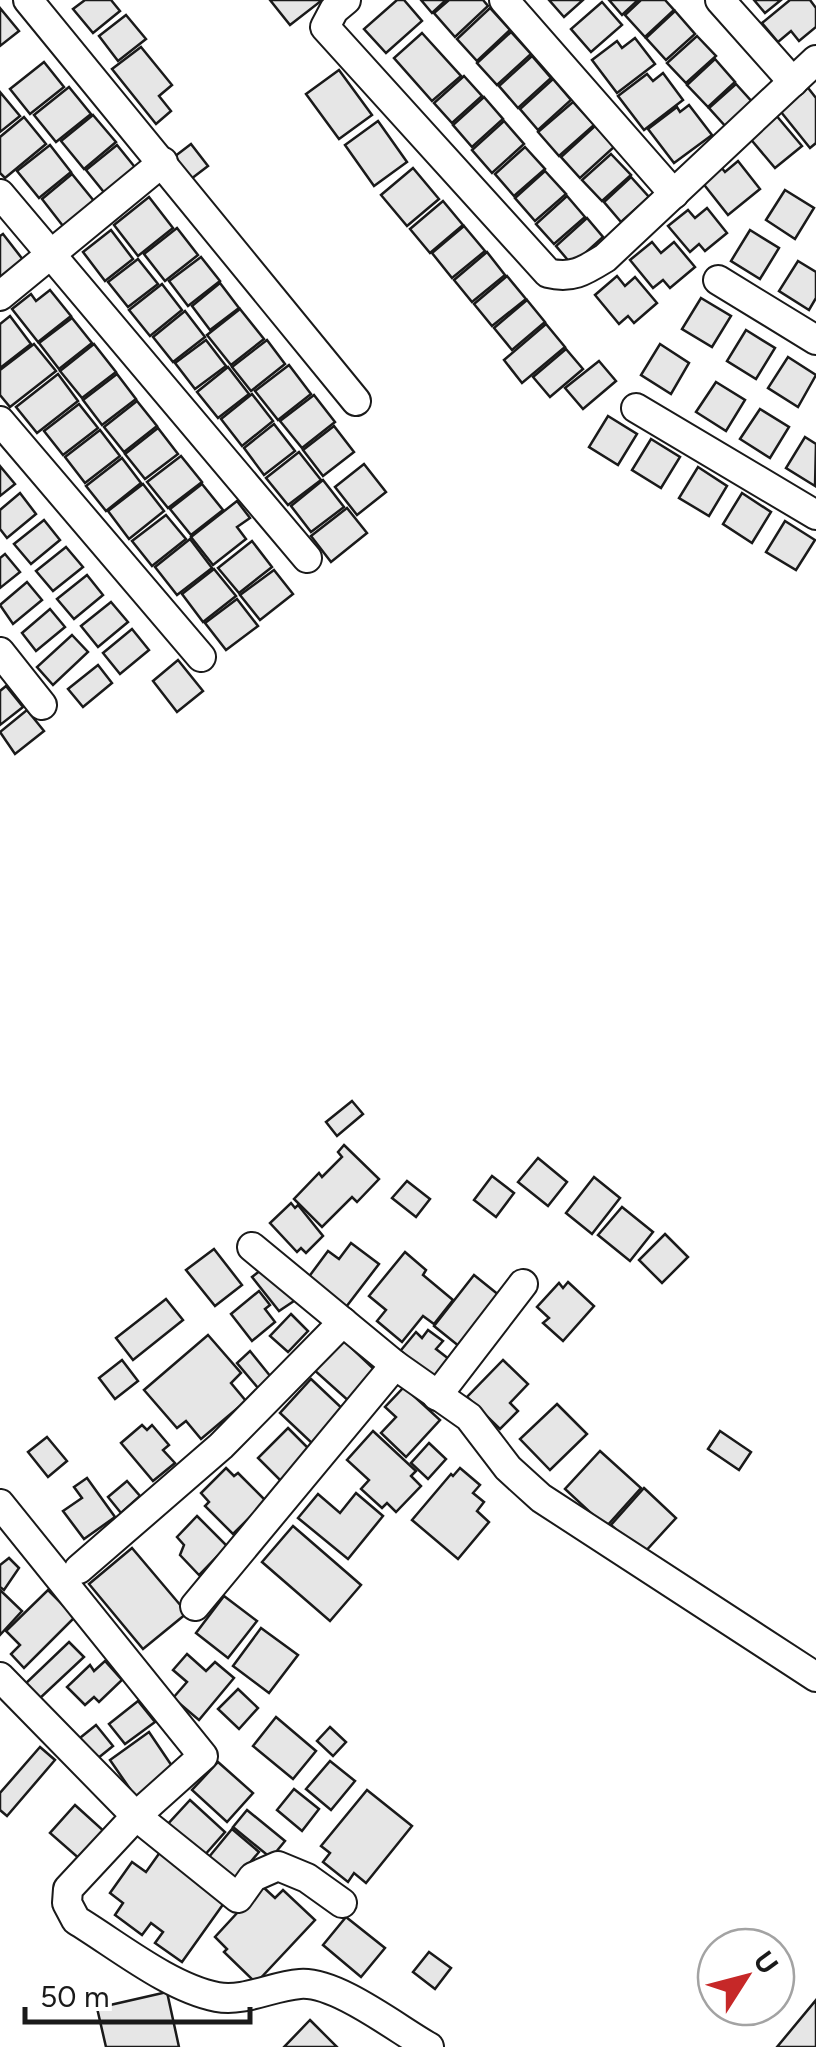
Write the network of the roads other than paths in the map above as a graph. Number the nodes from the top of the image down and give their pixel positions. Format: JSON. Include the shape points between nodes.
{"nodes":[{"id":1,"x":28,"y":0,"type":"edge"},
{"id":2,"x":346,"y":0,"type":"edge"},
{"id":3,"x":504,"y":0,"type":"edge"},
{"id":4,"x":720,"y":0,"type":"edge"},
{"id":5,"x":816,"y":60,"type":"edge"},
{"id":6,"x":793,"y":82,"type":"junction"},
{"id":7,"x":163,"y":162,"type":"junction"},
{"id":8,"x":0,"y":194,"type":"edge"},
{"id":9,"x":674,"y":194,"type":"junction"},
{"id":10,"x":50,"y":254,"type":"junction"},
{"id":11,"x":718,"y":280,"type":"dead end"},
{"id":12,"x":0,"y":296,"type":"edge"},
{"id":13,"x":816,"y":340,"type":"edge"},
{"id":14,"x":356,"y":401,"type":"dead end"},
{"id":15,"x":636,"y":408,"type":"dead end"},
{"id":16,"x":0,"y":421,"type":"edge"},
{"id":17,"x":816,"y":515,"type":"edge"},
{"id":18,"x":306,"y":558,"type":"dead end"},
{"id":19,"x":0,"y":652,"type":"edge"},
{"id":20,"x":201,"y":658,"type":"dead end"},
{"id":21,"x":42,"y":705,"type":"dead end"},
{"id":22,"x":252,"y":1247,"type":"dead end"},
{"id":23,"x":523,"y":1284,"type":"dead end"},
{"id":24,"x":343,"y":1322,"type":"junction"},
{"id":25,"x":395,"y":1364,"type":"junction"},
{"id":26,"x":437,"y":1396,"type":"junction"},
{"id":27,"x":0,"y":1504,"type":"edge"},
{"id":28,"x":78,"y":1569,"type":"dead end"},
{"id":29,"x":195,"y":1606,"type":"dead end"},
{"id":30,"x":0,"y":1677,"type":"edge"},
{"id":31,"x":816,"y":1677,"type":"edge"},
{"id":32,"x":136,"y":1816,"type":"junction"},
{"id":33,"x":342,"y":1903,"type":"dead end"},
{"id":34,"x":429,"y":2047,"type":"edge"}],
"edges":[{"from":1,"to":7,"type":"street"},
{"from":2,"to":9,"type":"street","via":[[324,27],[548,273],[566,278],[584,272]]},
{"from":3,"to":9,"type":"street"},
{"from":4,"to":6,"type":"street"},
{"from":5,"to":6,"type":"street"},
{"from":6,"to":9,"type":"street"},
{"from":7,"to":10,"type":"street"},
{"from":7,"to":14,"type":"street"},
{"from":8,"to":10,"type":"street"},
{"from":10,"to":12,"type":"street"},
{"from":10,"to":18,"type":"street"},
{"from":11,"to":13,"type":"street"},
{"from":15,"to":17,"type":"street"},
{"from":16,"to":20,"type":"street"},
{"from":19,"to":21,"type":"street"},
{"from":22,"to":24,"type":"street"},
{"from":23,"to":26,"type":"street"},
{"from":24,"to":25,"type":"street"},
{"from":24,"to":28,"type":"street","via":[[221,1446]]},
{"from":25,"to":26,"type":"street"},
{"from":25,"to":29,"type":"street"},
{"from":26,"to":31,"type":"street","via":[[469,1417],[540,1498]]},
{"from":27,"to":32,"type":"street","via":[[203,1756]]},
{"from":30,"to":32,"type":"street"},
{"from":32,"to":33,"type":"street","via":[[238,1898],[254,1877],[278,1866]]},
{"from":32,"to":34,"type":"street","via":[[68,1889],[76,1920],[183,1986],[234,1998],[302,1984],[328,1988]]}]}
